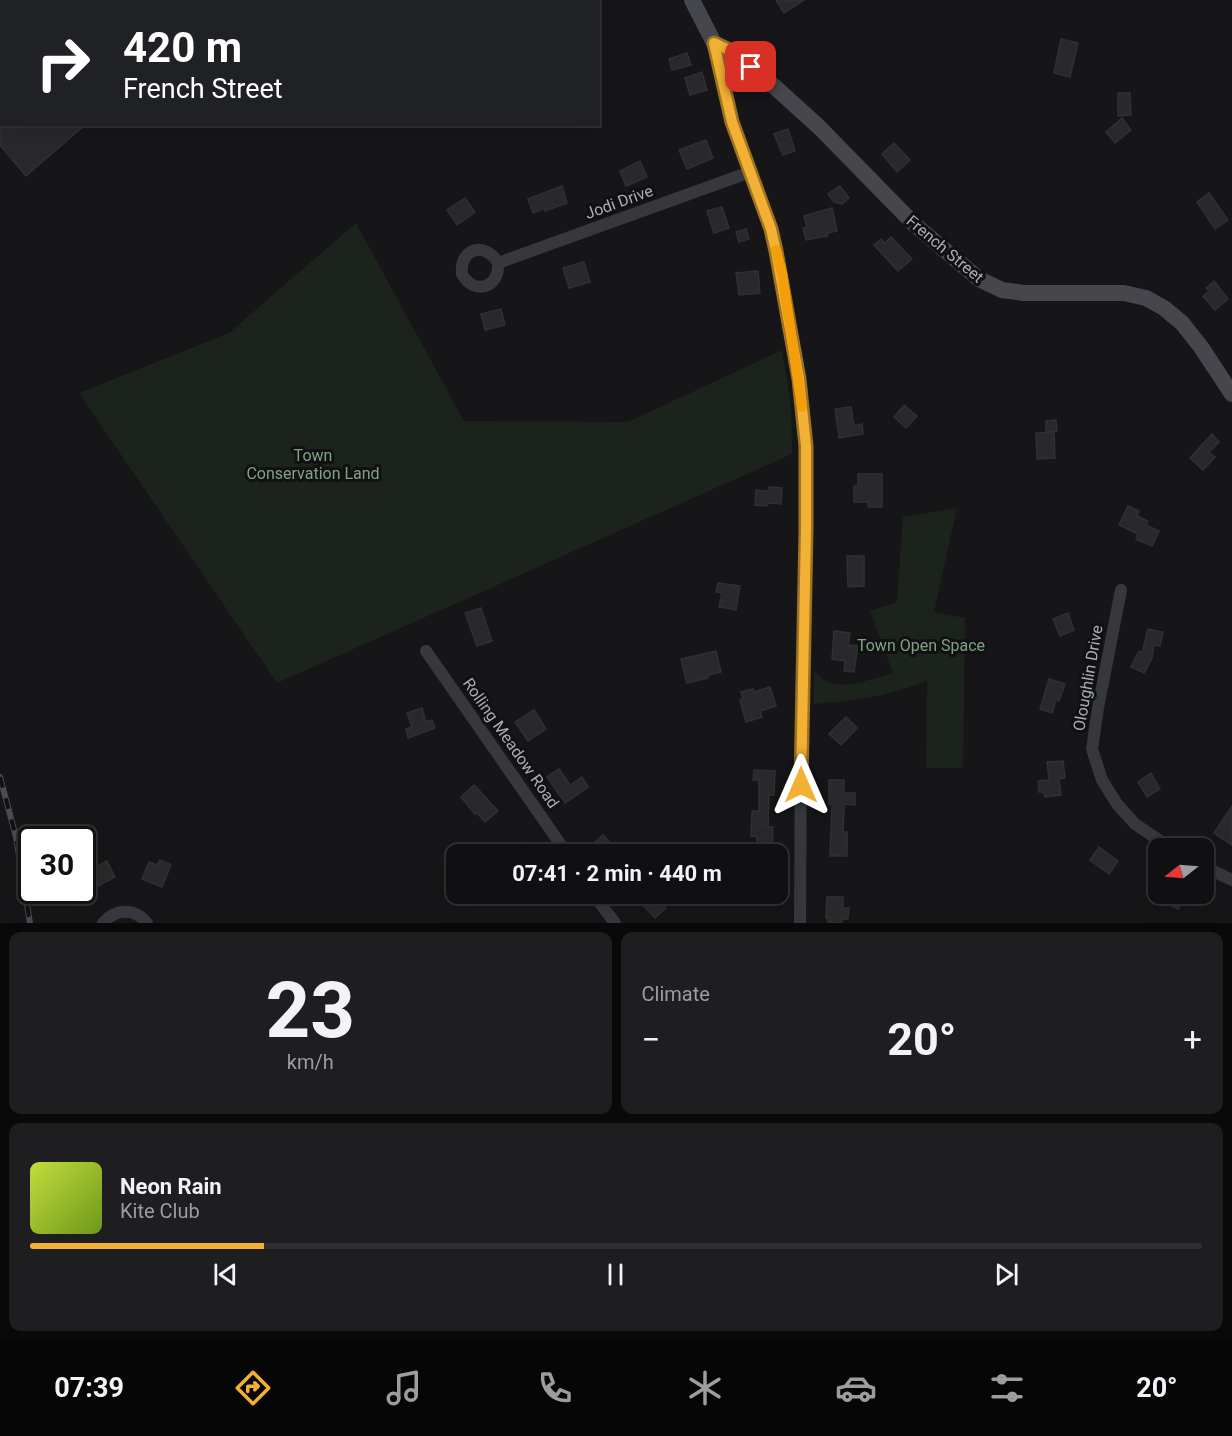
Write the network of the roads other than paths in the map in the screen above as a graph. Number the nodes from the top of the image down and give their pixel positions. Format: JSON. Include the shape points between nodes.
{"nodes":[{"id":1,"x":692,"y":0,"type":"edge"},
{"id":2,"x":714,"y":43,"type":"junction"},
{"id":3,"x":750,"y":171,"type":"junction"},
{"id":4,"x":498,"y":263,"type":"dead end"},
{"id":5,"x":1232,"y":394,"type":"edge"},
{"id":6,"x":1121,"y":590,"type":"dead end"},
{"id":7,"x":426,"y":651,"type":"dead end"},
{"id":8,"x":1156,"y":838,"type":"edge"},
{"id":9,"x":560,"y":844,"type":"edge"},
{"id":10,"x":1214,"y":871,"type":"edge"},
{"id":11,"x":1232,"y":880,"type":"edge"},
{"id":12,"x":601,"y":904,"type":"edge"},
{"id":13,"x":104,"y":923,"type":"edge"},
{"id":14,"x":147,"y":923,"type":"edge"},
{"id":15,"x":615,"y":923,"type":"edge"},
{"id":16,"x":800,"y":923,"type":"edge"}],
"edges":[{"from":1,"to":2,"type":"street"},
{"from":2,"to":3,"type":"street","via":[[732,122]]},
{"from":2,"to":5,"type":"street","name":"French Street","via":[[731,51],[776,88],[914,224],[979,279],[1014,292],[1124,293],[1146,298],[1182,323]]},
{"from":3,"to":4,"type":"street","name":"Jodi Drive"},
{"from":3,"to":16,"type":"street","via":[[782,273],[806,446]]},
{"from":6,"to":8,"type":"street","name":"Oloughlin Drive","via":[[1092,749],[1102,780],[1117,804],[1135,824]]},
{"from":7,"to":9,"type":"street","name":"Rolling Meadow Road"},
{"from":10,"to":11,"type":"street"},
{"from":12,"to":15,"type":"street"},
{"from":13,"to":14,"type":"street","via":[[126,911]]}]}
